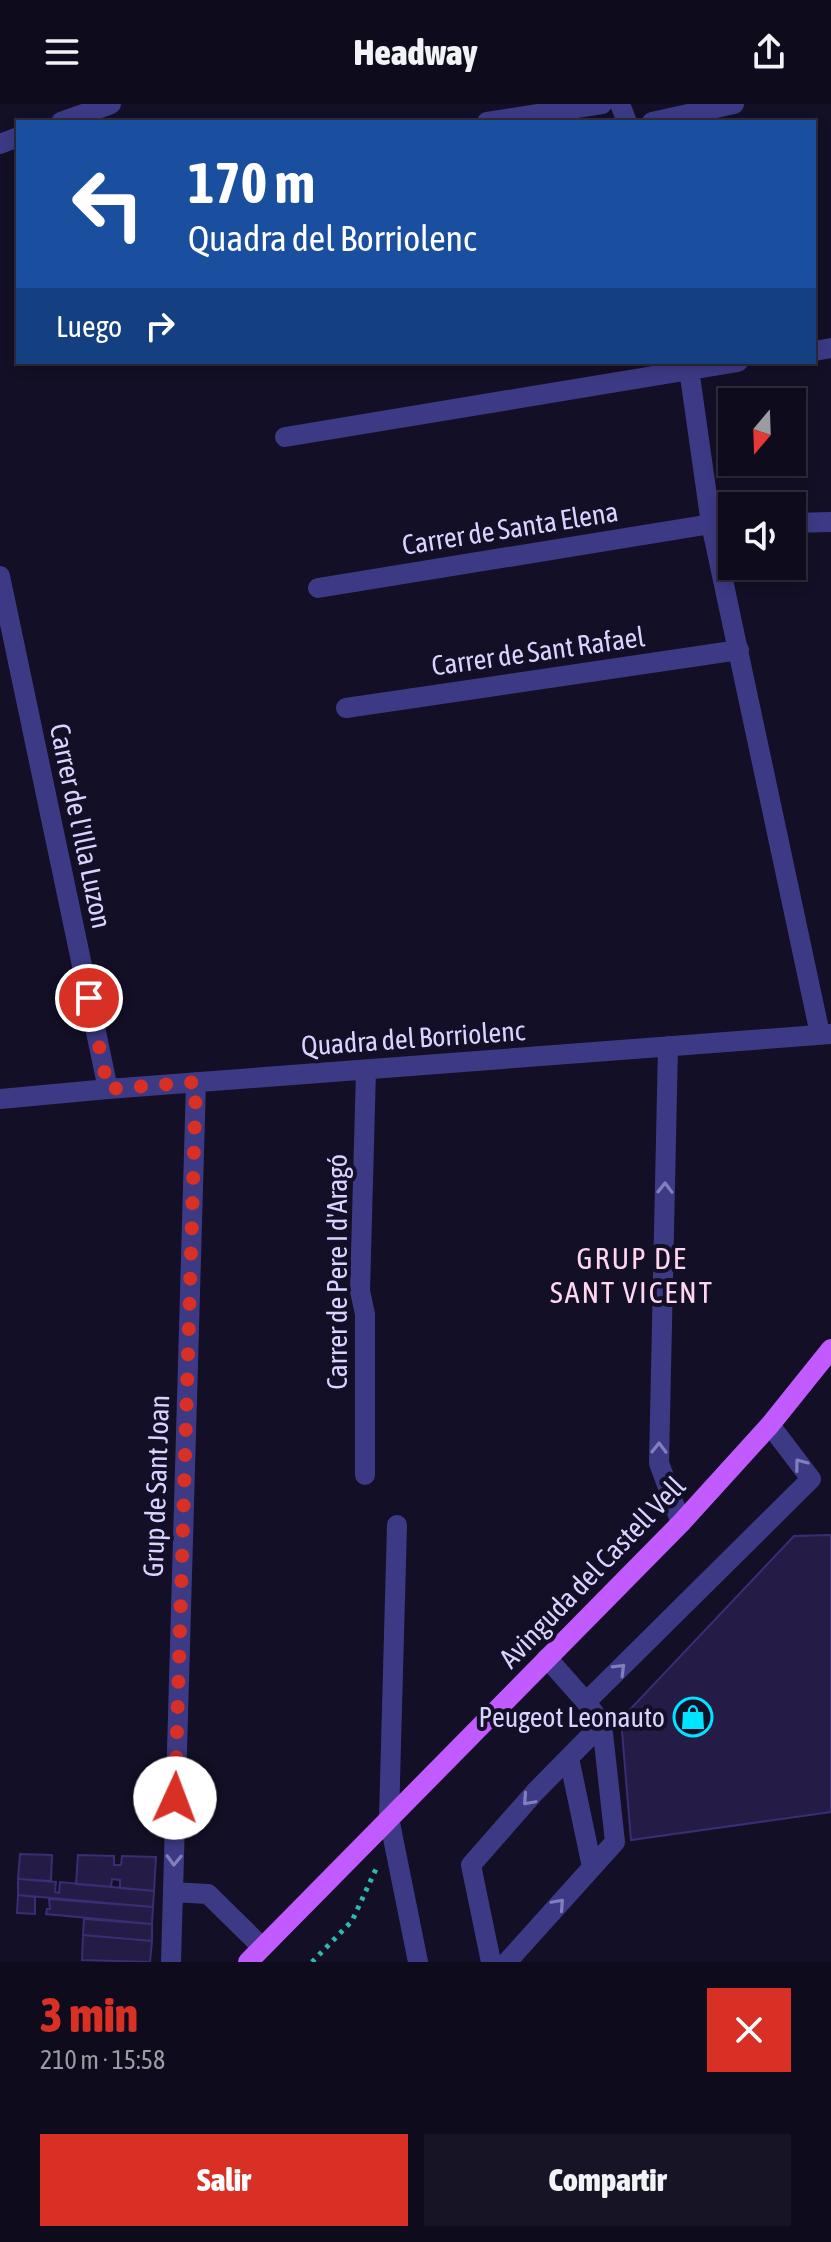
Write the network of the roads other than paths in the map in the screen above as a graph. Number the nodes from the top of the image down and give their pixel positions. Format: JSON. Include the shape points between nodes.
{"nodes":[{"id":1,"x":111,"y":104,"type":"edge"},
{"id":2,"x":602,"y":104,"type":"edge"},
{"id":3,"x":734,"y":104,"type":"edge"},
{"id":4,"x":67,"y":120,"type":"edge"},
{"id":5,"x":500,"y":120,"type":"edge"},
{"id":6,"x":661,"y":120,"type":"edge"},
{"id":7,"x":713,"y":364,"type":"edge"},
{"id":8,"x":688,"y":366,"type":"edge"},
{"id":9,"x":285,"y":437,"type":"dead end"},
{"id":10,"x":831,"y":522,"type":"edge"},
{"id":11,"x":806,"y":523,"type":"edge"},
{"id":12,"x":711,"y":524,"type":"junction"},
{"id":13,"x":718,"y":524,"type":"edge"},
{"id":14,"x":0,"y":576,"type":"edge"},
{"id":15,"x":318,"y":588,"type":"dead end"},
{"id":16,"x":739,"y":650,"type":"junction"},
{"id":17,"x":346,"y":708,"type":"dead end"},
{"id":18,"x":826,"y":1034,"type":"edge"},
{"id":19,"x":668,"y":1046,"type":"junction"},
{"id":20,"x":366,"y":1070,"type":"junction"},
{"id":21,"x":196,"y":1082,"type":"junction"},
{"id":22,"x":108,"y":1089,"type":"junction"},
{"id":23,"x":0,"y":1099,"type":"edge"},
{"id":24,"x":831,"y":1349,"type":"edge"},
{"id":25,"x":770,"y":1425,"type":"junction"},
{"id":26,"x":365,"y":1475,"type":"dead end"},
{"id":27,"x":681,"y":1523,"type":"junction"},
{"id":28,"x":397,"y":1525,"type":"dead end"},
{"id":29,"x":547,"y":1658,"type":"junction"},
{"id":30,"x":586,"y":1702,"type":"junction"},
{"id":31,"x":602,"y":1724,"type":"junction"},
{"id":32,"x":569,"y":1758,"type":"junction"},
{"id":33,"x":389,"y":1818,"type":"junction"},
{"id":34,"x":592,"y":1867,"type":"junction"},
{"id":35,"x":173,"y":1892,"type":"junction"},
{"id":36,"x":255,"y":1955,"type":"edge"},
{"id":37,"x":171,"y":1962,"type":"edge"},
{"id":38,"x":418,"y":1962,"type":"edge"},
{"id":39,"x":491,"y":1962,"type":"edge"},
{"id":40,"x":507,"y":1962,"type":"edge"}],
"edges":[{"from":1,"to":4,"type":"street"},
{"from":2,"to":5,"type":"street"},
{"from":3,"to":6,"type":"street"},
{"from":7,"to":8,"type":"street"},
{"from":8,"to":9,"type":"street"},
{"from":8,"to":12,"type":"street"},
{"from":10,"to":11,"type":"street"},
{"from":12,"to":13,"type":"street","name":"Carrer de Santa Elena"},
{"from":12,"to":15,"type":"street","name":"Carrer de Santa Elena"},
{"from":12,"to":16,"type":"street"},
{"from":14,"to":22,"type":"street","name":"Carrer de l'Illa Luzon"},
{"from":16,"to":17,"type":"street","name":"Carrer de Sant Rafael"},
{"from":16,"to":18,"type":"street"},
{"from":18,"to":19,"type":"street","name":"Quadra del Borriolenc"},
{"from":19,"to":20,"type":"street","name":"Quadra del Borriolenc"},
{"from":27,"to":19,"type":"street","one_way":true,"via":[[659,1463]]},
{"from":20,"to":21,"type":"street","name":"Quadra del Borriolenc"},
{"from":20,"to":26,"type":"street","name":"Carrer de Pere I d'Aragó","via":[[360,1291],[365,1314]]},
{"from":21,"to":22,"type":"street","name":"Quadra del Borriolenc"},
{"from":21,"to":35,"type":"street","name":"Grup de Sant Joan","one_way":true},
{"from":22,"to":23,"type":"street","name":"Quadra del Borriolenc"},
{"from":24,"to":25,"type":"main road","name":"Avinguda del Castell Vell"},
{"from":25,"to":27,"type":"main road","name":"Avinguda del Castell Vell"},
{"from":30,"to":25,"type":"street","one_way":true,"via":[[811,1479]]},
{"from":27,"to":29,"type":"main road","name":"Avinguda del Castell Vell"},
{"from":28,"to":33,"type":"street"},
{"from":29,"to":30,"type":"street"},
{"from":29,"to":33,"type":"main road","name":"Avinguda del Castell Vell"},
{"from":30,"to":31,"type":"street"},
{"from":31,"to":32,"type":"street"},
{"from":31,"to":34,"type":"street","via":[[615,1842]]},
{"from":32,"to":34,"type":"street"},
{"from":32,"to":39,"type":"street","one_way":true,"via":[[471,1865]]},
{"from":33,"to":36,"type":"main road","name":"Avinguda del Castell Vell"},
{"from":33,"to":38,"type":"street"},
{"from":40,"to":34,"type":"street","one_way":true},
{"from":35,"to":36,"type":"street","via":[[208,1894]]},
{"from":35,"to":37,"type":"street","name":"Grup de Sant Joan"}]}
